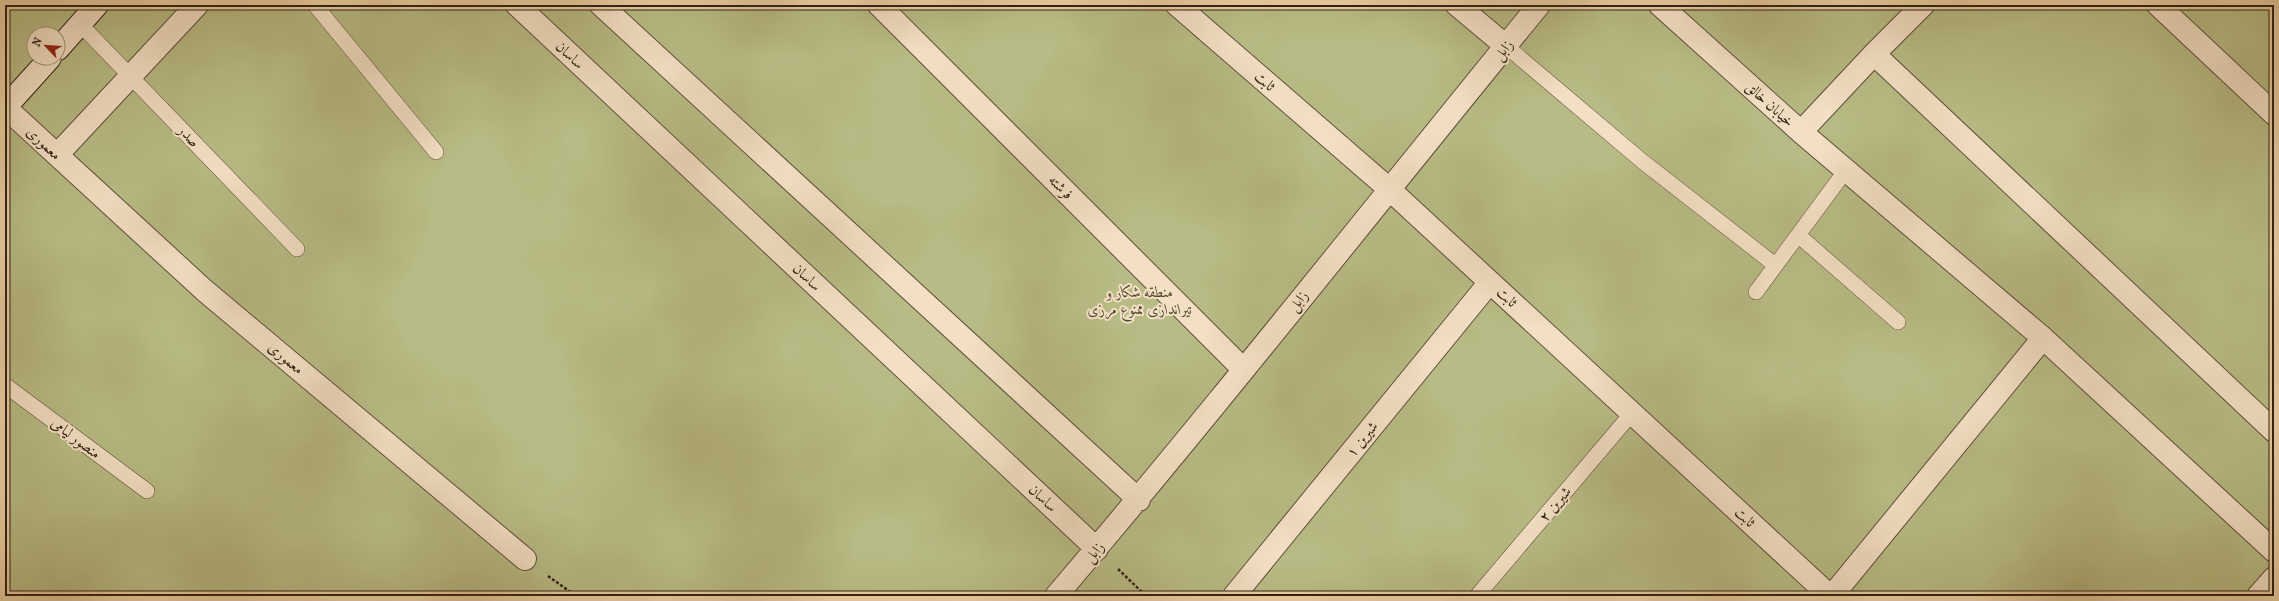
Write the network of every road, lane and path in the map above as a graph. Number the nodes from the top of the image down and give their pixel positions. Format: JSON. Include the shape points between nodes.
{"nodes":[{"id":1,"x":97,"y":5,"type":"edge"},
{"id":2,"x":197,"y":5,"type":"edge"},
{"id":3,"x":315,"y":5,"type":"edge"},
{"id":4,"x":517,"y":5,"type":"edge"},
{"id":5,"x":601,"y":5,"type":"edge"},
{"id":6,"x":879,"y":5,"type":"edge"},
{"id":7,"x":1177,"y":5,"type":"edge"},
{"id":8,"x":1457,"y":5,"type":"edge"},
{"id":9,"x":1539,"y":5,"type":"edge"},
{"id":10,"x":1660,"y":5,"type":"edge"},
{"id":11,"x":1923,"y":5,"type":"edge"},
{"id":12,"x":2158,"y":5,"type":"edge"},
{"id":13,"x":80,"y":24,"type":"junction"},
{"id":14,"x":66,"y":40,"type":"edge"},
{"id":15,"x":1506,"y":46,"type":"junction"},
{"id":16,"x":1874,"y":54,"type":"junction"},
{"id":17,"x":43,"y":66,"type":"edge"},
{"id":18,"x":130,"y":76,"type":"junction"},
{"id":19,"x":5,"y":108,"type":"edge"},
{"id":20,"x":2274,"y":114,"type":"edge"},
{"id":21,"x":1801,"y":132,"type":"junction"},
{"id":22,"x":436,"y":152,"type":"dead end"},
{"id":23,"x":57,"y":154,"type":"junction"},
{"id":24,"x":1846,"y":170,"type":"junction"},
{"id":25,"x":1388,"y":188,"type":"junction"},
{"id":26,"x":1798,"y":235,"type":"junction"},
{"id":27,"x":297,"y":249,"type":"dead end"},
{"id":28,"x":1775,"y":265,"type":"junction"},
{"id":29,"x":1490,"y":282,"type":"junction"},
{"id":30,"x":1756,"y":292,"type":"dead end"},
{"id":31,"x":1898,"y":322,"type":"dead end"},
{"id":32,"x":2043,"y":338,"type":"junction"},
{"id":33,"x":1243,"y":369,"type":"junction"},
{"id":34,"x":5,"y":385,"type":"edge"},
{"id":35,"x":1632,"y":413,"type":"junction"},
{"id":36,"x":2274,"y":431,"type":"edge"},
{"id":37,"x":147,"y":491,"type":"dead end"},
{"id":38,"x":1139,"y":500,"type":"junction"},
{"id":39,"x":1097,"y":549,"type":"junction"},
{"id":40,"x":2274,"y":551,"type":"edge"},
{"id":41,"x":525,"y":559,"type":"joint"},
{"id":42,"x":2274,"y":578,"type":"edge"},
{"id":43,"x":576,"y":596,"type":"edge"},
{"id":44,"x":1056,"y":596,"type":"edge"},
{"id":45,"x":1146,"y":596,"type":"edge"},
{"id":46,"x":1234,"y":596,"type":"edge"},
{"id":47,"x":1477,"y":596,"type":"edge"},
{"id":48,"x":1831,"y":596,"type":"edge"},
{"id":49,"x":2258,"y":596,"type":"edge"}],
"edges":[{"from":1,"to":13,"type":"street"},
{"from":2,"to":18,"type":"street"},
{"from":3,"to":22,"type":"lane"},
{"from":4,"to":39,"type":"street","name":"ساسان"},
{"from":5,"to":38,"type":"street"},
{"from":6,"to":33,"type":"street","name":"فرشته"},
{"from":7,"to":25,"type":"street","name":"ثابت"},
{"from":8,"to":15,"type":"street"},
{"from":9,"to":15,"type":"street","name":"زابل"},
{"from":10,"to":21,"type":"street","name":"خیابان خالق"},
{"from":11,"to":16,"type":"street","name":"خیابان خالق"},
{"from":12,"to":20,"type":"street"},
{"from":13,"to":14,"type":"street"},
{"from":13,"to":18,"type":"lane","name":"صدر"},
{"from":15,"to":25,"type":"street","name":"زابل"},
{"from":15,"to":28,"type":"lane","via":[[1642,161]]},
{"from":16,"to":21,"type":"street","name":"خیابان خالق"},
{"from":16,"to":36,"type":"street"},
{"from":17,"to":19,"type":"street"},
{"from":18,"to":23,"type":"street"},
{"from":18,"to":27,"type":"lane","name":"صدر"},
{"from":19,"to":23,"type":"street","name":"معموری"},
{"from":21,"to":24,"type":"street"},
{"from":23,"to":41,"type":"street","name":"معموری","via":[[204,290]]},
{"from":24,"to":26,"type":"lane"},
{"from":24,"to":32,"type":"street"},
{"from":25,"to":29,"type":"street","name":"ثابت"},
{"from":25,"to":33,"type":"street","name":"زابل"},
{"from":26,"to":28,"type":"lane"},
{"from":26,"to":31,"type":"lane"},
{"from":28,"to":30,"type":"lane"},
{"from":29,"to":35,"type":"street","name":"ثابت"},
{"from":29,"to":46,"type":"street","name":"شیرین ۱"},
{"from":32,"to":40,"type":"street"},
{"from":32,"to":48,"type":"street"},
{"from":33,"to":38,"type":"street","name":"زابل"},
{"from":34,"to":37,"type":"lane","name":"منصور لیامی"},
{"from":35,"to":47,"type":"lane","name":"شیرین ۲"},
{"from":35,"to":48,"type":"street","name":"ثابت"},
{"from":38,"to":39,"type":"street","name":"زابل"},
{"from":39,"to":44,"type":"street","name":"زابل"},
{"from":39,"to":45,"type":"path"},
{"from":41,"to":43,"type":"path"},
{"from":42,"to":49,"type":"street"}]}
